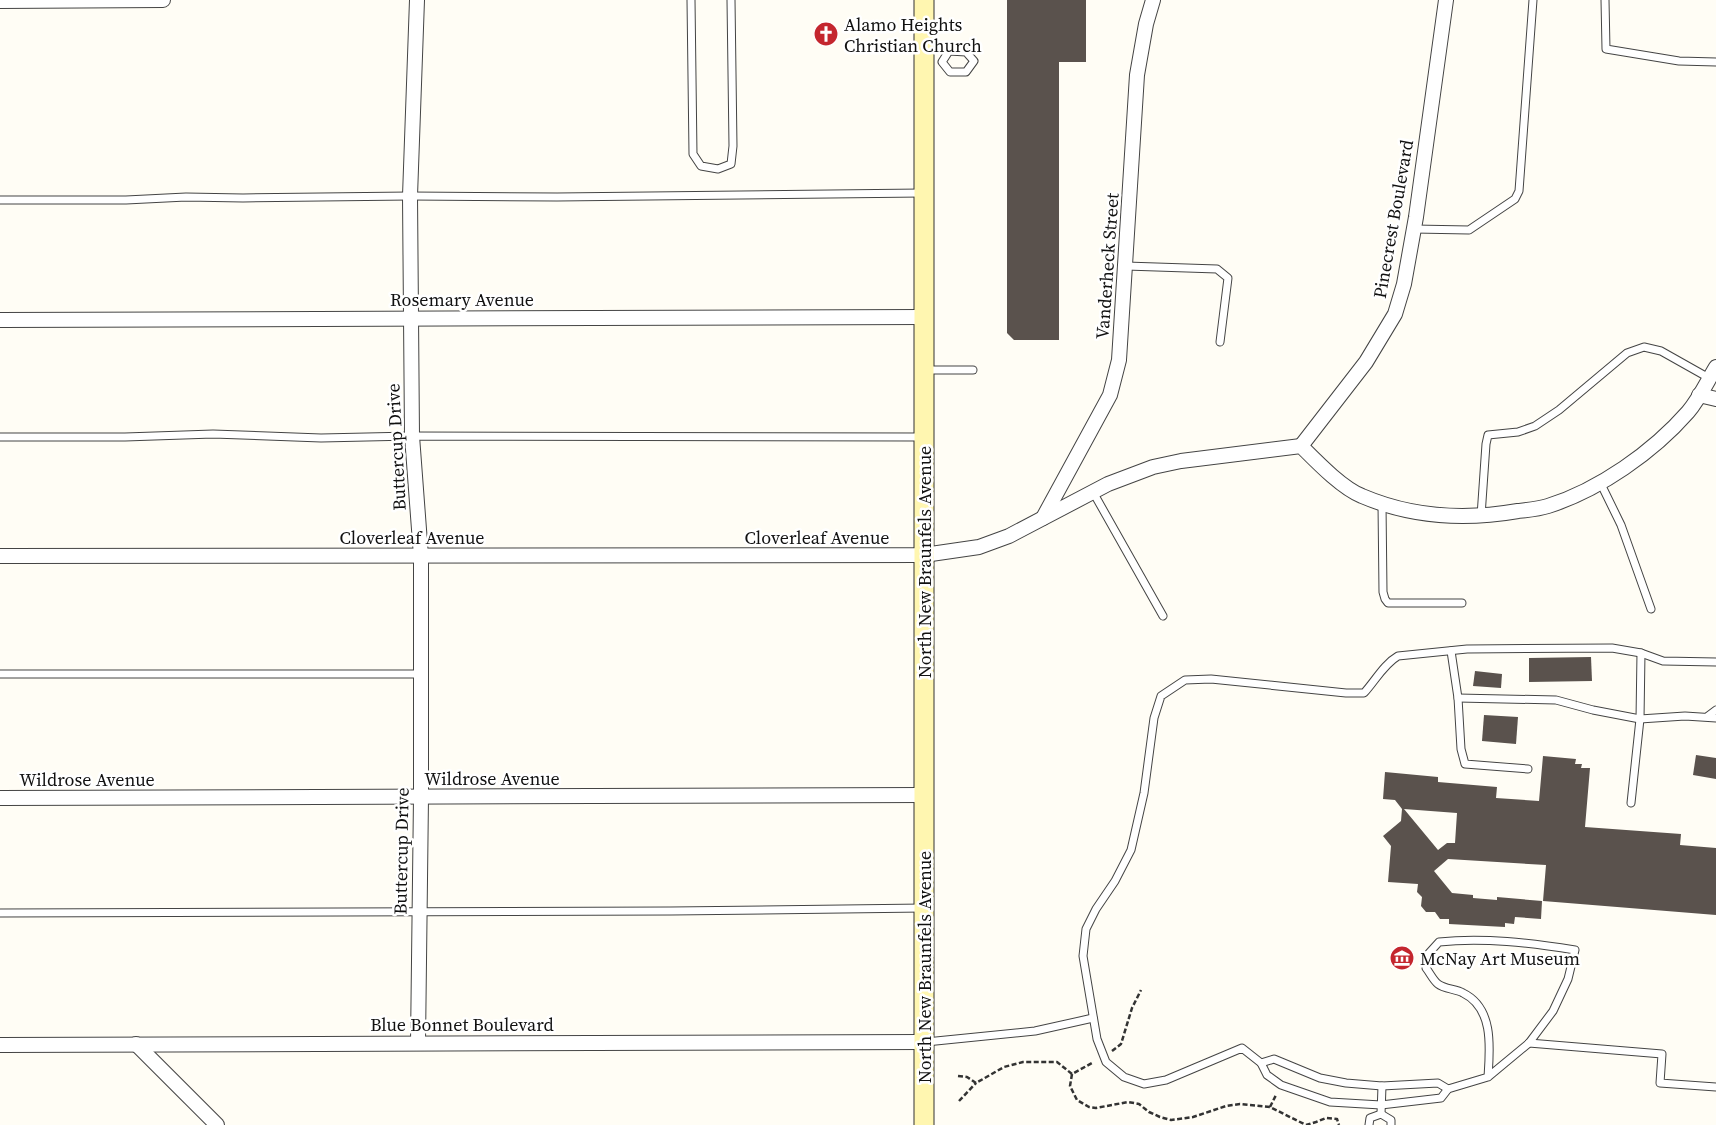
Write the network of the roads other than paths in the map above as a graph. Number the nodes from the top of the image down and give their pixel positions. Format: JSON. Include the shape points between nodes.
{"nodes":[{"id":1,"x":163,"y":0,"type":"edge"},
{"id":2,"x":417,"y":0,"type":"edge"},
{"id":3,"x":691,"y":0,"type":"edge"},
{"id":4,"x":731,"y":0,"type":"edge"},
{"id":5,"x":924,"y":0,"type":"edge"},
{"id":6,"x":1153,"y":0,"type":"edge"},
{"id":7,"x":1446,"y":0,"type":"edge"},
{"id":8,"x":1533,"y":0,"type":"edge"},
{"id":9,"x":1605,"y":0,"type":"edge"},
{"id":10,"x":0,"y":1,"type":"edge"},
{"id":11,"x":1716,"y":62,"type":"edge"},
{"id":12,"x":924,"y":193,"type":"junction"},
{"id":13,"x":410,"y":196,"type":"junction"},
{"id":14,"x":0,"y":200,"type":"edge"},
{"id":15,"x":1414,"y":229,"type":"junction"},
{"id":16,"x":1126,"y":266,"type":"junction"},
{"id":17,"x":924,"y":317,"type":"junction"},
{"id":18,"x":411,"y":318,"type":"junction"},
{"id":19,"x":0,"y":320,"type":"edge"},
{"id":20,"x":1220,"y":342,"type":"dead end"},
{"id":21,"x":924,"y":370,"type":"junction"},
{"id":22,"x":973,"y":370,"type":"dead end"},
{"id":23,"x":1713,"y":372,"type":"edge"},
{"id":24,"x":1699,"y":395,"type":"junction"},
{"id":25,"x":1716,"y":399,"type":"edge"},
{"id":26,"x":412,"y":436,"type":"junction"},
{"id":27,"x":0,"y":437,"type":"edge"},
{"id":28,"x":924,"y":437,"type":"junction"},
{"id":29,"x":1301,"y":446,"type":"junction"},
{"id":30,"x":1600,"y":482,"type":"junction"},
{"id":31,"x":1092,"y":492,"type":"junction"},
{"id":32,"x":1382,"y":503,"type":"junction"},
{"id":33,"x":1481,"y":516,"type":"junction"},
{"id":34,"x":1043,"y":518,"type":"junction"},
{"id":35,"x":924,"y":555,"type":"junction"},
{"id":36,"x":0,"y":556,"type":"edge"},
{"id":37,"x":420,"y":556,"type":"junction"},
{"id":38,"x":1462,"y":603,"type":"dead end"},
{"id":39,"x":1651,"y":609,"type":"dead end"},
{"id":40,"x":1163,"y":616,"type":"dead end"},
{"id":41,"x":1451,"y":651,"type":"junction"},
{"id":42,"x":1641,"y":653,"type":"junction"},
{"id":43,"x":1716,"y":662,"type":"edge"},
{"id":44,"x":0,"y":674,"type":"edge"},
{"id":45,"x":421,"y":674,"type":"junction"},
{"id":46,"x":1458,"y":698,"type":"junction"},
{"id":47,"x":1716,"y":710,"type":"edge"},
{"id":48,"x":1708,"y":716,"type":"junction"},
{"id":49,"x":1716,"y":718,"type":"edge"},
{"id":50,"x":1640,"y":719,"type":"junction"},
{"id":51,"x":1528,"y":769,"type":"dead end"},
{"id":52,"x":924,"y":795,"type":"junction"},
{"id":53,"x":421,"y":797,"type":"junction"},
{"id":54,"x":0,"y":798,"type":"edge"},
{"id":55,"x":1631,"y":803,"type":"dead end"},
{"id":56,"x":924,"y":908,"type":"junction"},
{"id":57,"x":420,"y":912,"type":"junction"},
{"id":58,"x":0,"y":913,"type":"edge"},
{"id":59,"x":1093,"y":1018,"type":"junction"},
{"id":60,"x":924,"y":1042,"type":"junction"},
{"id":61,"x":1529,"y":1042,"type":"junction"},
{"id":62,"x":418,"y":1043,"type":"junction"},
{"id":63,"x":0,"y":1044,"type":"edge"},
{"id":64,"x":136,"y":1044,"type":"junction"},
{"id":65,"x":1261,"y":1063,"type":"junction"},
{"id":66,"x":1488,"y":1077,"type":"junction"},
{"id":67,"x":1382,"y":1086,"type":"junction"},
{"id":68,"x":1716,"y":1087,"type":"edge"},
{"id":69,"x":1448,"y":1089,"type":"junction"},
{"id":70,"x":1381,"y":1105,"type":"junction"},
{"id":71,"x":1381,"y":1114,"type":"junction"},
{"id":72,"x":217,"y":1125,"type":"edge"},
{"id":73,"x":924,"y":1125,"type":"edge"},
{"id":74,"x":1369,"y":1125,"type":"edge"},
{"id":75,"x":1391,"y":1125,"type":"edge"}],
"edges":[{"from":1,"to":10,"type":"street"},
{"from":2,"to":13,"type":"street","name":"Buttercup Drive"},
{"from":3,"to":4,"type":"lane","via":[[693,154],[701,166],[718,169],[731,164],[733,146]]},
{"from":5,"to":12,"type":"street","name":"North New Braunfels Avenue","via":[[933,62]]},
{"from":6,"to":16,"type":"street","name":"Vanderheck Street","via":[[1138,75]]},
{"from":7,"to":15,"type":"street","name":"Pinecrest Boulevard"},
{"from":8,"to":15,"type":"lane","via":[[1519,191],[1515,199],[1469,230]]},
{"from":9,"to":11,"type":"lane","via":[[1606,49],[1679,61]]},
{"from":12,"to":13,"type":"lane"},
{"from":12,"to":17,"type":"street","name":"North New Braunfels Avenue"},
{"from":13,"to":14,"type":"lane"},
{"from":13,"to":18,"type":"street","name":"Buttercup Drive"},
{"from":15,"to":29,"type":"street","name":"Pinecrest Boulevard","via":[[1395,314],[1366,362]]},
{"from":16,"to":20,"type":"lane","via":[[1217,269],[1228,278]]},
{"from":16,"to":34,"type":"street","name":"Vanderheck Street","via":[[1120,360],[1110,395]]},
{"from":17,"to":18,"type":"street","name":"Rosemary Avenue"},
{"from":17,"to":21,"type":"street","name":"North New Braunfels Avenue"},
{"from":18,"to":19,"type":"street","name":"Rosemary Avenue"},
{"from":18,"to":26,"type":"street","name":"Buttercup Drive"},
{"from":21,"to":22,"type":"lane"},
{"from":21,"to":28,"type":"street","name":"North New Braunfels Avenue"},
{"from":23,"to":24,"type":"street"},
{"from":23,"to":33,"type":"lane","via":[[1644,346],[1627,353],[1535,426],[1518,432],[1488,435]]},
{"from":24,"to":25,"type":"street"},
{"from":24,"to":30,"type":"street","via":[[1690,410],[1653,446]]},
{"from":26,"to":27,"type":"lane"},
{"from":26,"to":28,"type":"lane"},
{"from":26,"to":37,"type":"street","name":"Buttercup Drive"},
{"from":28,"to":35,"type":"street","name":"North New Braunfels Avenue"},
{"from":29,"to":31,"type":"street","name":"Cloverleaf Avenue","via":[[1153,467]]},
{"from":29,"to":32,"type":"street","via":[[1327,472],[1360,496]]},
{"from":30,"to":33,"type":"street","via":[[1547,506]]},
{"from":30,"to":39,"type":"lane","via":[[1621,525]]},
{"from":31,"to":34,"type":"street","name":"Cloverleaf Avenue"},
{"from":31,"to":40,"type":"lane"},
{"from":32,"to":33,"type":"street","via":[[1399,509],[1457,517]]},
{"from":32,"to":38,"type":"lane","via":[[1384,599],[1388,603]]},
{"from":34,"to":35,"type":"street","name":"Cloverleaf Avenue","via":[[990,544]]},
{"from":35,"to":37,"type":"street","name":"Cloverleaf Avenue"},
{"from":35,"to":52,"type":"street","name":"North New Braunfels Avenue"},
{"from":36,"to":37,"type":"street","name":"Cloverleaf Avenue"},
{"from":37,"to":45,"type":"street","name":"Buttercup Drive"},
{"from":41,"to":42,"type":"lane","via":[[1612,648]]},
{"from":41,"to":46,"type":"lane"},
{"from":41,"to":59,"type":"lane","via":[[1398,656],[1389,662],[1364,693],[1346,694],[1210,678],[1185,680],[1160,696],[1131,850],[1086,930],[1083,956]]},
{"from":42,"to":43,"type":"lane","via":[[1663,661]]},
{"from":42,"to":50,"type":"lane"},
{"from":44,"to":45,"type":"lane"},
{"from":45,"to":53,"type":"street","name":"Buttercup Drive"},
{"from":46,"to":50,"type":"lane","via":[[1556,700]]},
{"from":46,"to":51,"type":"lane","via":[[1465,764]]},
{"from":47,"to":48,"type":"lane"},
{"from":48,"to":49,"type":"lane"},
{"from":48,"to":50,"type":"lane"},
{"from":50,"to":55,"type":"lane"},
{"from":52,"to":53,"type":"street","name":"Wildrose Avenue"},
{"from":52,"to":56,"type":"street","name":"North New Braunfels Avenue"},
{"from":53,"to":54,"type":"street","name":"Wildrose Avenue"},
{"from":53,"to":57,"type":"street","name":"Buttercup Drive"},
{"from":56,"to":57,"type":"lane"},
{"from":56,"to":60,"type":"street","name":"North New Braunfels Avenue"},
{"from":57,"to":58,"type":"lane"},
{"from":57,"to":62,"type":"street","name":"Buttercup Drive"},
{"from":59,"to":60,"type":"lane","via":[[1035,1031]]},
{"from":59,"to":65,"type":"lane","via":[[1106,1062],[1124,1077],[1144,1084],[1166,1080],[1242,1048]]},
{"from":60,"to":62,"type":"street","name":"Blue Bonnet Boulevard"},
{"from":60,"to":73,"type":"street","name":"North New Braunfels Avenue"},
{"from":61,"to":66,"type":"lane"},
{"from":61,"to":66,"type":"lane","via":[[1553,1011],[1568,978],[1575,950],[1542,944],[1439,942],[1429,953],[1426,968],[1439,984],[1472,998],[1482,1014],[1489,1028]]},
{"from":61,"to":68,"type":"lane","via":[[1662,1054],[1660,1083]]},
{"from":62,"to":64,"type":"street","name":"Blue Bonnet Boulevard"},
{"from":63,"to":64,"type":"street","name":"Blue Bonnet Boulevard"},
{"from":64,"to":72,"type":"street"},
{"from":65,"to":67,"type":"lane","via":[[1274,1059],[1320,1078]]},
{"from":65,"to":70,"type":"lane","via":[[1266,1074],[1294,1090],[1330,1102]]},
{"from":66,"to":69,"type":"lane"},
{"from":67,"to":69,"type":"lane","via":[[1438,1083]]},
{"from":67,"to":70,"type":"lane"},
{"from":69,"to":70,"type":"lane","via":[[1440,1098]]},
{"from":70,"to":71,"type":"lane"},
{"from":71,"to":74,"type":"lane","via":[[1370,1118]]},
{"from":71,"to":75,"type":"lane","via":[[1391,1120]]}]}
